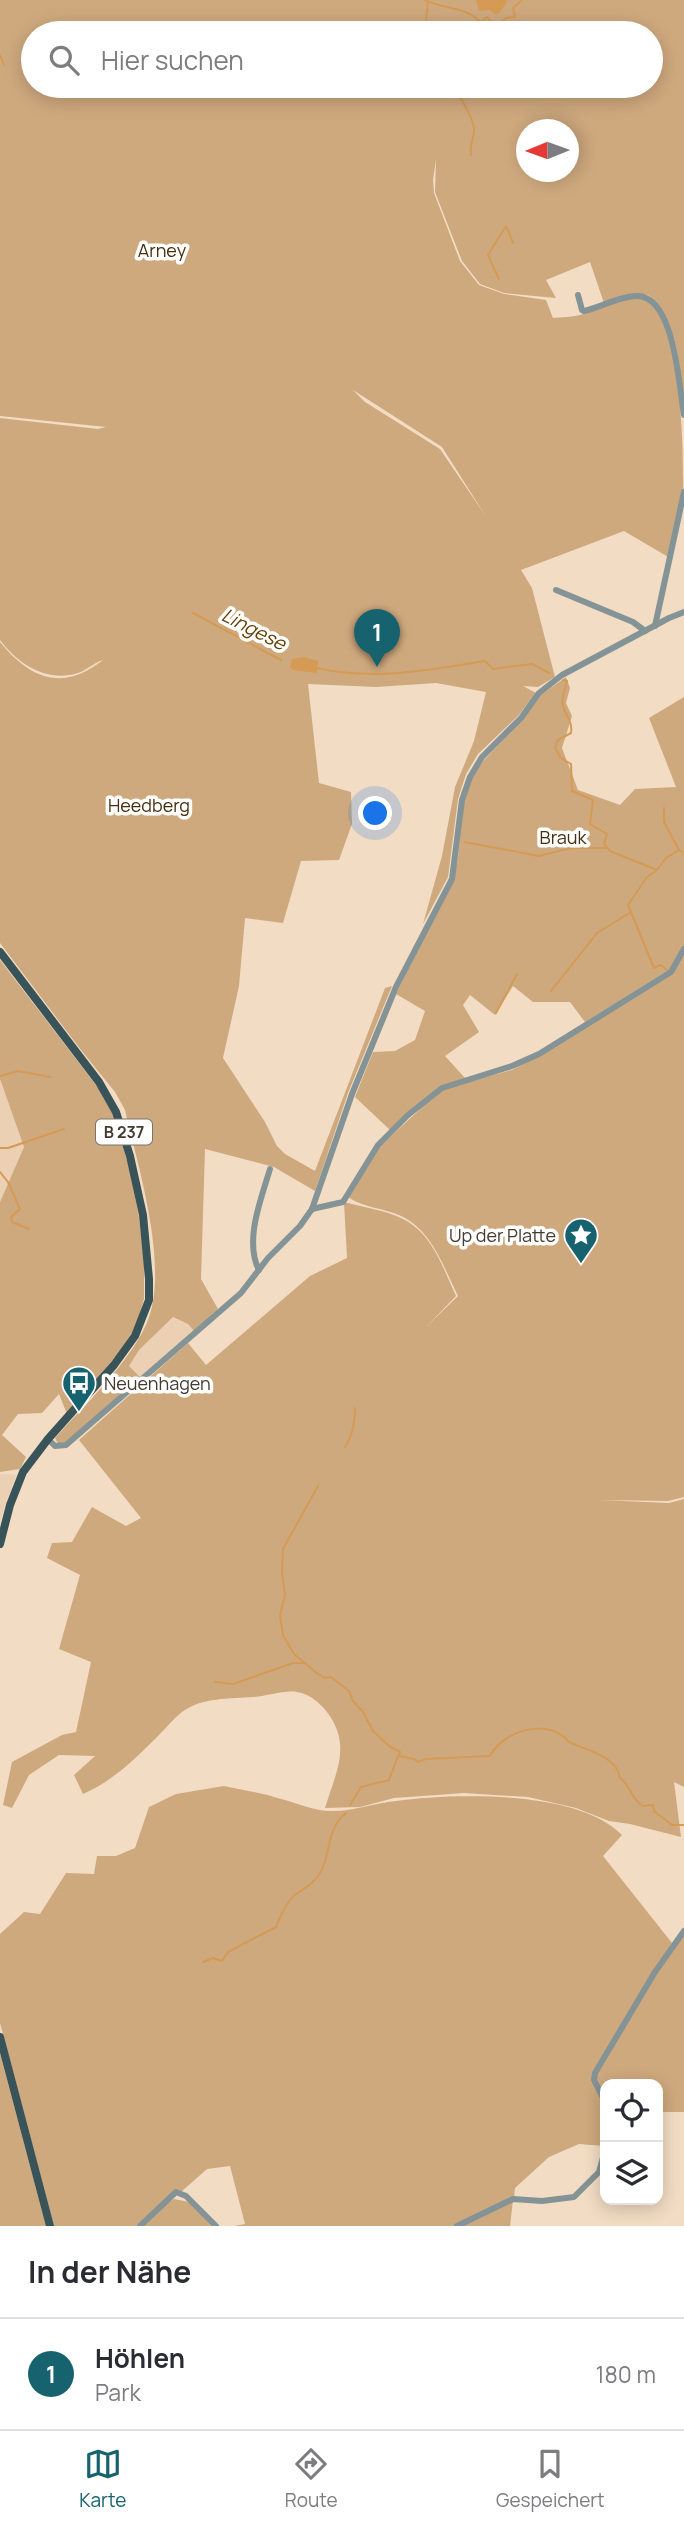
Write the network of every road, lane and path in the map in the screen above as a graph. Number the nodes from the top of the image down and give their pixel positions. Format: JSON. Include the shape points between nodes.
{"nodes":[{"id":1,"x":578,"y":295,"type":"dead end"},
{"id":2,"x":684,"y":415,"type":"edge"},
{"id":3,"x":684,"y":492,"type":"edge"},
{"id":4,"x":556,"y":590,"type":"dead end"},
{"id":5,"x":684,"y":612,"type":"edge"},
{"id":6,"x":655,"y":625,"type":"junction"},
{"id":7,"x":645,"y":631,"type":"junction"},
{"id":8,"x":684,"y":949,"type":"edge"},
{"id":9,"x":0,"y":952,"type":"edge"},
{"id":10,"x":270,"y":1169,"type":"dead end"},
{"id":11,"x":312,"y":1209,"type":"junction"},
{"id":12,"x":259,"y":1270,"type":"junction"},
{"id":13,"x":48,"y":1440,"type":"junction"},
{"id":14,"x":1,"y":1540,"type":"edge"},
{"id":15,"x":684,"y":1931,"type":"edge"},
{"id":16,"x":0,"y":2037,"type":"edge"},
{"id":17,"x":600,"y":2092,"type":"edge"},
{"id":18,"x":600,"y":2168,"type":"edge"},
{"id":19,"x":50,"y":2226,"type":"edge"},
{"id":20,"x":139,"y":2226,"type":"edge"},
{"id":21,"x":216,"y":2226,"type":"edge"},
{"id":22,"x":457,"y":2226,"type":"edge"}],
"edges":[{"from":1,"to":2,"type":"street","via":[[584,311],[635,296],[656,305],[671,334]]},
{"from":3,"to":6,"type":"street"},
{"from":4,"to":7,"type":"street"},
{"from":5,"to":6,"type":"street"},
{"from":6,"to":7,"type":"street"},
{"from":7,"to":11,"type":"street","via":[[562,675],[540,693],[482,757],[470,777],[462,800],[452,879],[396,987]]},
{"from":8,"to":11,"type":"street","via":[[671,972],[539,1054],[442,1088],[379,1145],[342,1202]]},
{"from":9,"to":13,"type":"main road","number":"B 237","via":[[99,1082],[116,1112],[143,1214],[149,1260],[149,1300],[135,1336]]},
{"from":10,"to":12,"type":"street","via":[[254,1239]]},
{"from":11,"to":12,"type":"street"},
{"from":12,"to":13,"type":"street","via":[[241,1293],[66,1445],[55,1446]]},
{"from":13,"to":14,"type":"main road","number":"B 237","via":[[23,1472]]},
{"from":15,"to":17,"type":"street","via":[[595,2073]]},
{"from":16,"to":19,"type":"main road"},
{"from":18,"to":22,"type":"street","via":[[574,2197],[513,2199]]},
{"from":20,"to":21,"type":"street","via":[[176,2192]]}]}
